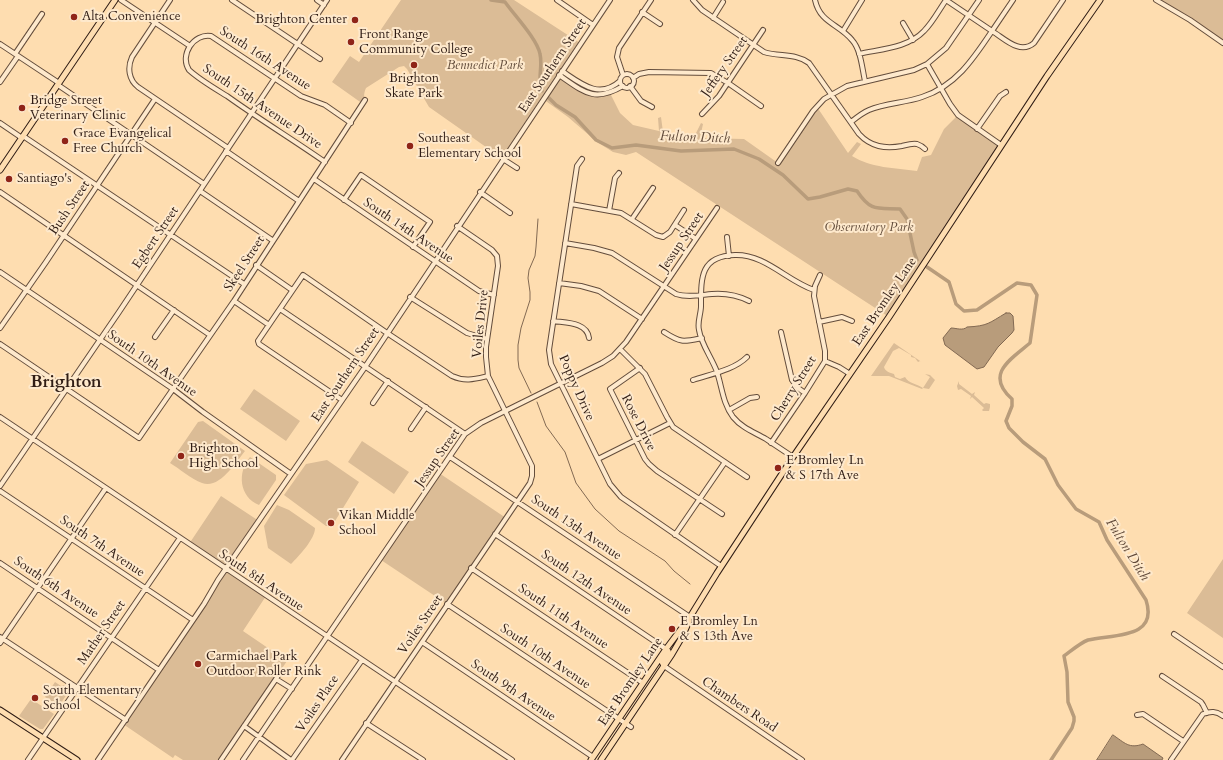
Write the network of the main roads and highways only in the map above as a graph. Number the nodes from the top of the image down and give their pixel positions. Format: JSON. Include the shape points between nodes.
{"nodes":[{"id":1,"x":115,"y":0,"type":"edge"},
{"id":2,"x":1100,"y":0,"type":"edge"},
{"id":3,"x":0,"y":170,"type":"edge"},
{"id":4,"x":690,"y":616,"type":"junction"},
{"id":5,"x":678,"y":633,"type":"junction"},
{"id":6,"x":664,"y":666,"type":"junction"},
{"id":7,"x":652,"y":670,"type":"junction"},
{"id":8,"x":0,"y":710,"type":"edge"},
{"id":9,"x":592,"y":758,"type":"edge"},
{"id":10,"x":77,"y":760,"type":"edge"},
{"id":11,"x":601,"y":760,"type":"edge"}],
"edges":[{"from":1,"to":3,"type":"main road"},
{"from":2,"to":4,"type":"main road","name":"East Bromley Lane","via":[[793,457]]},
{"from":4,"to":5,"type":"main road","name":"East Bromley Lane"},
{"from":4,"to":6,"type":"main road","name":"East Bromley Lane","via":[[682,637]]},
{"from":5,"to":6,"type":"main road","via":[[663,661]]},
{"from":5,"to":7,"type":"main road","name":"East Bromley Lane"},
{"from":6,"to":7,"type":"main road"},
{"from":6,"to":11,"type":"main road","name":"East Bromley Lane"},
{"from":7,"to":9,"type":"main road","name":"East Bromley Lane"},
{"from":8,"to":10,"type":"main road"}]}
